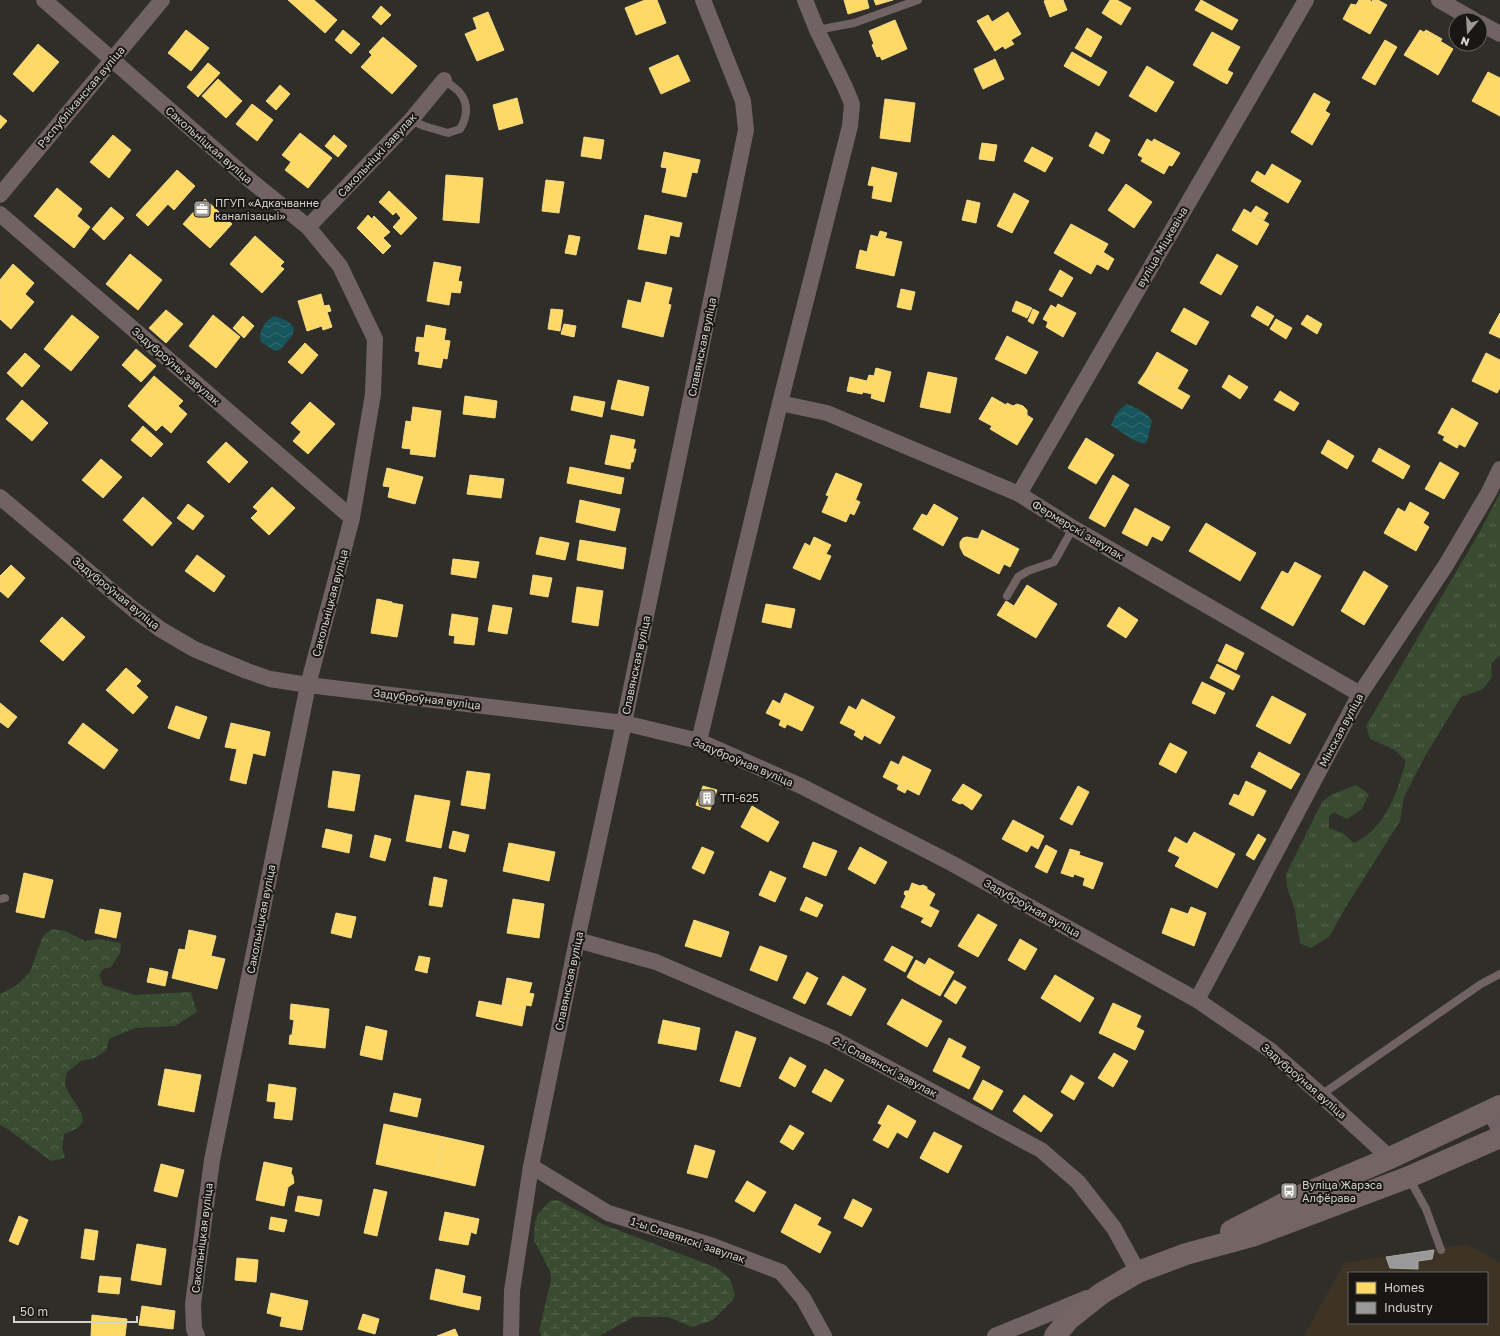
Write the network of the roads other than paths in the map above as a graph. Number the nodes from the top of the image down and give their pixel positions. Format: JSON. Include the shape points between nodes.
{"nodes":[{"id":1,"x":44,"y":0,"type":"edge"},
{"id":2,"x":162,"y":0,"type":"edge"},
{"id":3,"x":703,"y":0,"type":"edge"},
{"id":4,"x":805,"y":0,"type":"edge"},
{"id":5,"x":918,"y":0,"type":"edge"},
{"id":6,"x":1306,"y":0,"type":"edge"},
{"id":7,"x":1438,"y":0,"type":"edge"},
{"id":8,"x":1460,"y":12,"type":"edge"},
{"id":9,"x":1488,"y":27,"type":"edge"},
{"id":10,"x":816,"y":30,"type":"junction"},
{"id":11,"x":1500,"y":34,"type":"edge"},
{"id":12,"x":112,"y":60,"type":"junction"},
{"id":13,"x":444,"y":80,"type":"joint"},
{"id":14,"x":411,"y":120,"type":"junction"},
{"id":15,"x":0,"y":195,"type":"edge"},
{"id":16,"x":0,"y":214,"type":"edge"},
{"id":17,"x":308,"y":227,"type":"junction"},
{"id":18,"x":780,"y":403,"type":"junction"},
{"id":19,"x":1500,"y":469,"type":"edge"},
{"id":20,"x":1018,"y":494,"type":"junction"},
{"id":21,"x":0,"y":497,"type":"edge"},
{"id":22,"x":352,"y":518,"type":"junction"},
{"id":23,"x":1073,"y":528,"type":"junction"},
{"id":24,"x":1007,"y":596,"type":"dead end"},
{"id":25,"x":308,"y":685,"type":"junction"},
{"id":26,"x":1360,"y":694,"type":"junction"},
{"id":27,"x":624,"y":723,"type":"junction"},
{"id":28,"x":699,"y":741,"type":"junction"},
{"id":29,"x":577,"y":940,"type":"junction"},
{"id":30,"x":1500,"y":974,"type":"edge"},
{"id":31,"x":1198,"y":1000,"type":"junction"},
{"id":32,"x":1321,"y":1095,"type":"junction"},
{"id":33,"x":1495,"y":1109,"type":"edge"},
{"id":34,"x":1500,"y":1130,"type":"edge"},
{"id":35,"x":1500,"y":1137,"type":"edge"},
{"id":36,"x":1390,"y":1158,"type":"junction"},
{"id":37,"x":530,"y":1166,"type":"junction"},
{"id":38,"x":1409,"y":1177,"type":"junction"},
{"id":39,"x":1441,"y":1250,"type":"dead end"},
{"id":40,"x":1186,"y":1254,"type":"junction"},
{"id":41,"x":1138,"y":1272,"type":"junction"},
{"id":42,"x":1102,"y":1292,"type":"junction"},
{"id":43,"x":197,"y":1336,"type":"edge"},
{"id":44,"x":511,"y":1336,"type":"edge"},
{"id":45,"x":824,"y":1336,"type":"edge"},
{"id":46,"x":996,"y":1336,"type":"edge"},
{"id":47,"x":1055,"y":1336,"type":"edge"}],
"edges":[{"from":1,"to":12,"type":"street","name":"Сакольніцкая вуліца"},
{"from":2,"to":12,"type":"street","name":"Рэспубліканская вуліца"},
{"from":3,"to":27,"type":"street","name":"Славянская вуліца","via":[[743,101],[746,130]]},
{"from":4,"to":10,"type":"street"},
{"from":5,"to":10,"type":"lane","via":[[854,23]]},
{"from":6,"to":20,"type":"street","name":"вуліца Міцкевіча"},
{"from":7,"to":8,"type":"street"},
{"from":9,"to":11,"type":"street"},
{"from":10,"to":18,"type":"street","via":[[852,104],[850,126]]},
{"from":12,"to":15,"type":"street","name":"Рэспубліканская вуліца"},
{"from":12,"to":17,"type":"street","name":"Сакольніцкая вуліца","via":[[245,176]]},
{"from":13,"to":14,"type":"street","name":"Сакольніцкі завулак"},
{"from":13,"to":14,"type":"lane","via":[[460,92],[467,106],[460,130],[448,133]]},
{"from":14,"to":17,"type":"street","name":"Сакольніцкі завулак"},
{"from":16,"to":22,"type":"street","name":"Задуброўны завулак"},
{"from":17,"to":22,"type":"street","name":"Сакольніцкая вуліца","via":[[340,266],[375,339],[372,394]]},
{"from":18,"to":20,"type":"street","name":"Фермерскі завулак","via":[[827,413]]},
{"from":18,"to":28,"type":"street"},
{"from":19,"to":26,"type":"street","name":"Мінская вуліца","via":[[1446,565]]},
{"from":20,"to":23,"type":"street","name":"Фермерскі завулак"},
{"from":21,"to":25,"type":"street","name":"Задуброўная вуліца","via":[[160,629],[194,649],[247,671],[270,679]]},
{"from":22,"to":25,"type":"street","name":"Сакольніцкая вуліца"},
{"from":23,"to":24,"type":"lane","via":[[1054,562],[1018,577]]},
{"from":23,"to":26,"type":"street","name":"Фермерскі завулак"},
{"from":25,"to":27,"type":"street","name":"Задуброўная вуліца"},
{"from":25,"to":43,"type":"street","name":"Сакольніцкая вуліца","via":[[212,1160],[193,1304],[194,1329]]},
{"from":26,"to":31,"type":"street","name":"Мінская вуліца"},
{"from":27,"to":28,"type":"street","name":"Задуброўная вуліца"},
{"from":27,"to":29,"type":"street","name":"Славянская вуліца"},
{"from":28,"to":31,"type":"street","name":"Задуброўная вуліца","via":[[801,786],[953,864]]},
{"from":29,"to":37,"type":"street","name":"Славянская вуліца"},
{"from":29,"to":41,"type":"street","name":"2-і Славянскі завулак","via":[[656,962],[832,1038],[1041,1150],[1078,1182],[1114,1228]]},
{"from":30,"to":32,"type":"lane"},
{"from":31,"to":32,"type":"street","name":"Задуброўная вуліца","via":[[1270,1050]]},
{"from":32,"to":36,"type":"street","name":"Задуброўная вуліца"},
{"from":33,"to":34,"type":"street"},
{"from":33,"to":36,"type":"main road"},
{"from":35,"to":38,"type":"main road"},
{"from":36,"to":38,"type":"main road"},
{"from":36,"to":40,"type":"main road","via":[[1293,1199]]},
{"from":37,"to":44,"type":"street","name":"Славянская вуліца","via":[[512,1291]]},
{"from":37,"to":45,"type":"street","name":"1-ы Славянскі завулак","via":[[608,1213],[713,1246],[781,1272],[803,1298]]},
{"from":38,"to":39,"type":"lane","via":[[1426,1209]]},
{"from":38,"to":40,"type":"main road","via":[[1252,1236]]},
{"from":40,"to":41,"type":"main road"},
{"from":41,"to":42,"type":"main road"},
{"from":42,"to":46,"type":"street"},
{"from":42,"to":47,"type":"main road","via":[[1069,1319]]}]}
